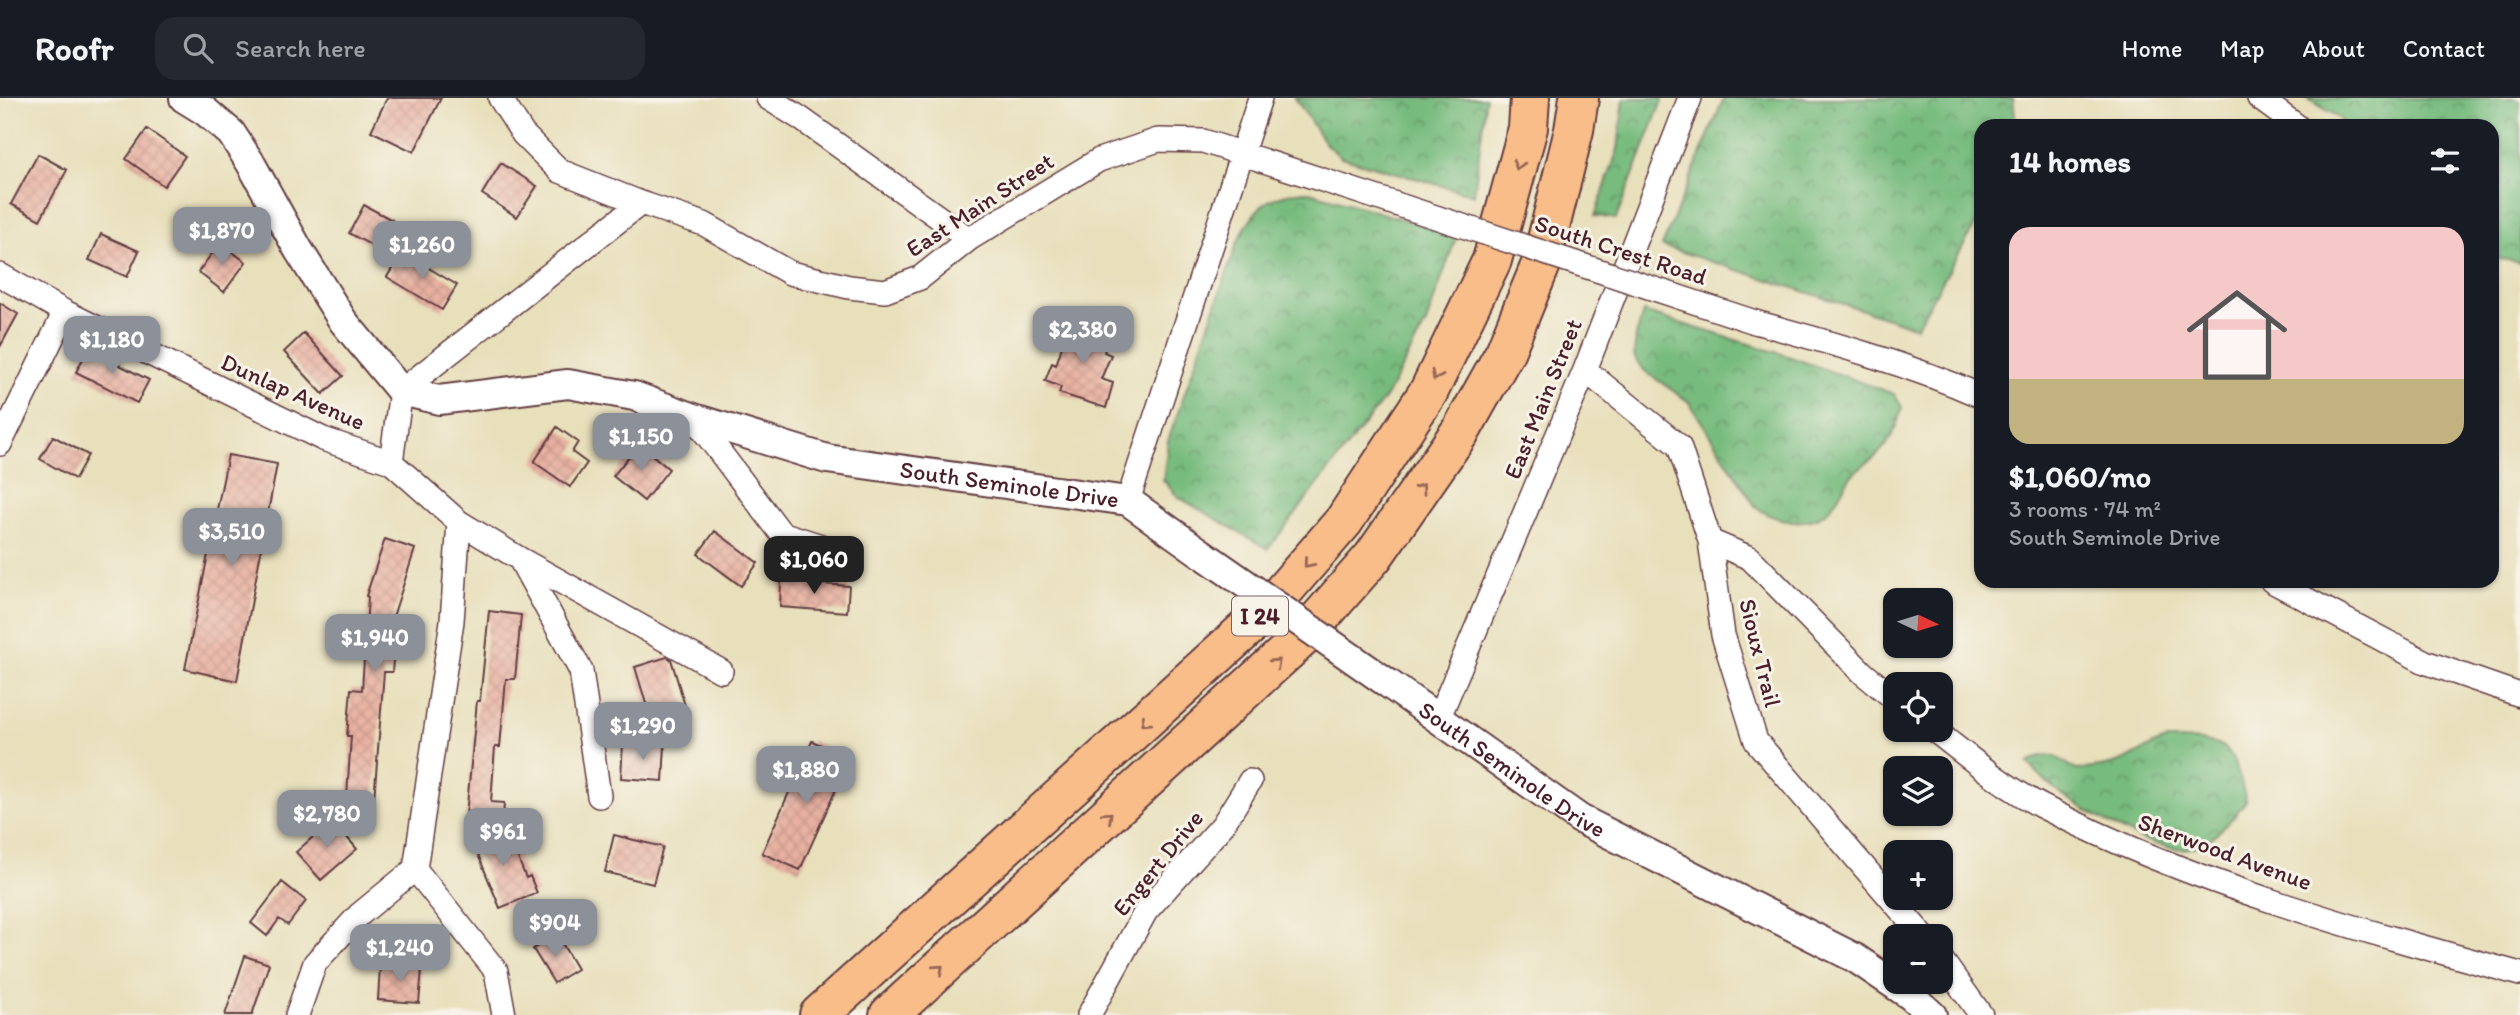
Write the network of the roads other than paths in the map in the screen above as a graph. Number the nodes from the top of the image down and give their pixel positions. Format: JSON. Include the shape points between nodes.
{"nodes":[{"id":1,"x":184,"y":98,"type":"edge"},
{"id":2,"x":500,"y":98,"type":"edge"},
{"id":3,"x":768,"y":98,"type":"edge"},
{"id":4,"x":1260,"y":98,"type":"edge"},
{"id":5,"x":1530,"y":98,"type":"edge"},
{"id":6,"x":1579,"y":98,"type":"edge"},
{"id":7,"x":1690,"y":98,"type":"edge"},
{"id":8,"x":2259,"y":98,"type":"edge"},
{"id":9,"x":2288,"y":119,"type":"edge"},
{"id":10,"x":1244,"y":153,"type":"junction"},
{"id":11,"x":641,"y":203,"type":"junction"},
{"id":12,"x":968,"y":239,"type":"junction"},
{"id":13,"x":0,"y":275,"type":"edge"},
{"id":14,"x":65,"y":312,"type":"junction"},
{"id":15,"x":1585,"y":370,"type":"junction"},
{"id":16,"x":401,"y":391,"type":"junction"},
{"id":17,"x":1974,"y":393,"type":"edge"},
{"id":18,"x":694,"y":418,"type":"junction"},
{"id":19,"x":0,"y":444,"type":"edge"},
{"id":20,"x":391,"y":462,"type":"junction"},
{"id":21,"x":1128,"y":501,"type":"junction"},
{"id":22,"x":459,"y":522,"type":"junction"},
{"id":23,"x":1710,"y":541,"type":"junction"},
{"id":24,"x":849,"y":555,"type":"dead end"},
{"id":25,"x":520,"y":559,"type":"junction"},
{"id":26,"x":2285,"y":588,"type":"edge"},
{"id":27,"x":721,"y":671,"type":"dead end"},
{"id":28,"x":1883,"y":689,"type":"edge"},
{"id":29,"x":2520,"y":695,"type":"edge"},
{"id":30,"x":1438,"y":717,"type":"junction"},
{"id":31,"x":1949,"y":742,"type":"edge"},
{"id":32,"x":1250,"y":781,"type":"dead end"},
{"id":33,"x":599,"y":796,"type":"dead end"},
{"id":34,"x":415,"y":869,"type":"junction"},
{"id":35,"x":1913,"y":924,"type":"edge"},
{"id":36,"x":2520,"y":974,"type":"edge"},
{"id":37,"x":1953,"y":976,"type":"edge"},
{"id":38,"x":297,"y":1015,"type":"edge"},
{"id":39,"x":504,"y":1015,"type":"edge"},
{"id":40,"x":820,"y":1015,"type":"edge"},
{"id":41,"x":889,"y":1015,"type":"edge"},
{"id":42,"x":1089,"y":1015,"type":"edge"},
{"id":43,"x":1933,"y":1015,"type":"edge"},
{"id":44,"x":1981,"y":1015,"type":"edge"}],
"edges":[{"from":1,"to":16,"type":"street","via":[[231,133],[343,321]]},
{"from":2,"to":11,"type":"street","name":"East Main Street","via":[[523,134],[560,171]]},
{"from":3,"to":12,"type":"street"},
{"from":4,"to":10,"type":"street"},
{"from":5,"to":40,"type":"highway","number":"I 24","one_way":true,"via":[[1528,128],[1492,260],[1429,391],[1345,521],[1266,611]]},
{"from":41,"to":6,"type":"highway","number":"I 24","one_way":true,"via":[[1303,637],[1373,557],[1462,429],[1504,352],[1541,264]]},
{"from":7,"to":15,"type":"street","name":"East Main Street"},
{"from":8,"to":9,"type":"street"},
{"from":10,"to":12,"type":"street","name":"East Main Street","via":[[1203,141],[1158,140],[1098,160]]},
{"from":10,"to":17,"type":"street","name":"South Crest Road","bridge":true,"via":[[1755,321],[1930,373]]},
{"from":10,"to":21,"type":"street"},
{"from":11,"to":12,"type":"street","name":"East Main Street","via":[[704,224],[790,273],[885,291],[920,278]]},
{"from":11,"to":16,"type":"street"},
{"from":13,"to":14,"type":"street","name":"Dunlap Avenue"},
{"from":14,"to":19,"type":"street"},
{"from":14,"to":20,"type":"street","name":"Dunlap Avenue","via":[[323,439]]},
{"from":15,"to":23,"type":"street","name":"Sioux Trail","via":[[1679,446]]},
{"from":15,"to":30,"type":"street","name":"East Main Street"},
{"from":16,"to":18,"type":"street","name":"South Seminole Drive","via":[[439,400],[568,384],[634,396]]},
{"from":16,"to":20,"type":"street","name":"Dunlap Avenue"},
{"from":18,"to":21,"type":"street","name":"South Seminole Drive","via":[[827,459]]},
{"from":18,"to":24,"type":"street","via":[[781,533]]},
{"from":20,"to":22,"type":"street"},
{"from":21,"to":30,"type":"street","name":"South Seminole Drive","bridge":true},
{"from":22,"to":25,"type":"street"},
{"from":22,"to":34,"type":"street","via":[[452,621]]},
{"from":23,"to":28,"type":"street","via":[[1750,558]]},
{"from":23,"to":35,"type":"street","name":"Sioux Trail","via":[[1723,635],[1756,741]]},
{"from":25,"to":27,"type":"street"},
{"from":25,"to":33,"type":"street","via":[[581,671]]},
{"from":26,"to":29,"type":"street","via":[[2426,662]]},
{"from":30,"to":43,"type":"street","name":"South Seminole Drive","via":[[1580,819],[1855,958]]},
{"from":31,"to":36,"type":"street","name":"Sherwood Avenue","via":[[2045,809],[2185,871],[2381,935]]},
{"from":32,"to":42,"type":"street","name":"Engert Drive","via":[[1222,826],[1146,911]]},
{"from":34,"to":38,"type":"street","via":[[359,915],[315,964]]},
{"from":34,"to":39,"type":"street","via":[[496,971]]},
{"from":37,"to":44,"type":"street"}]}
